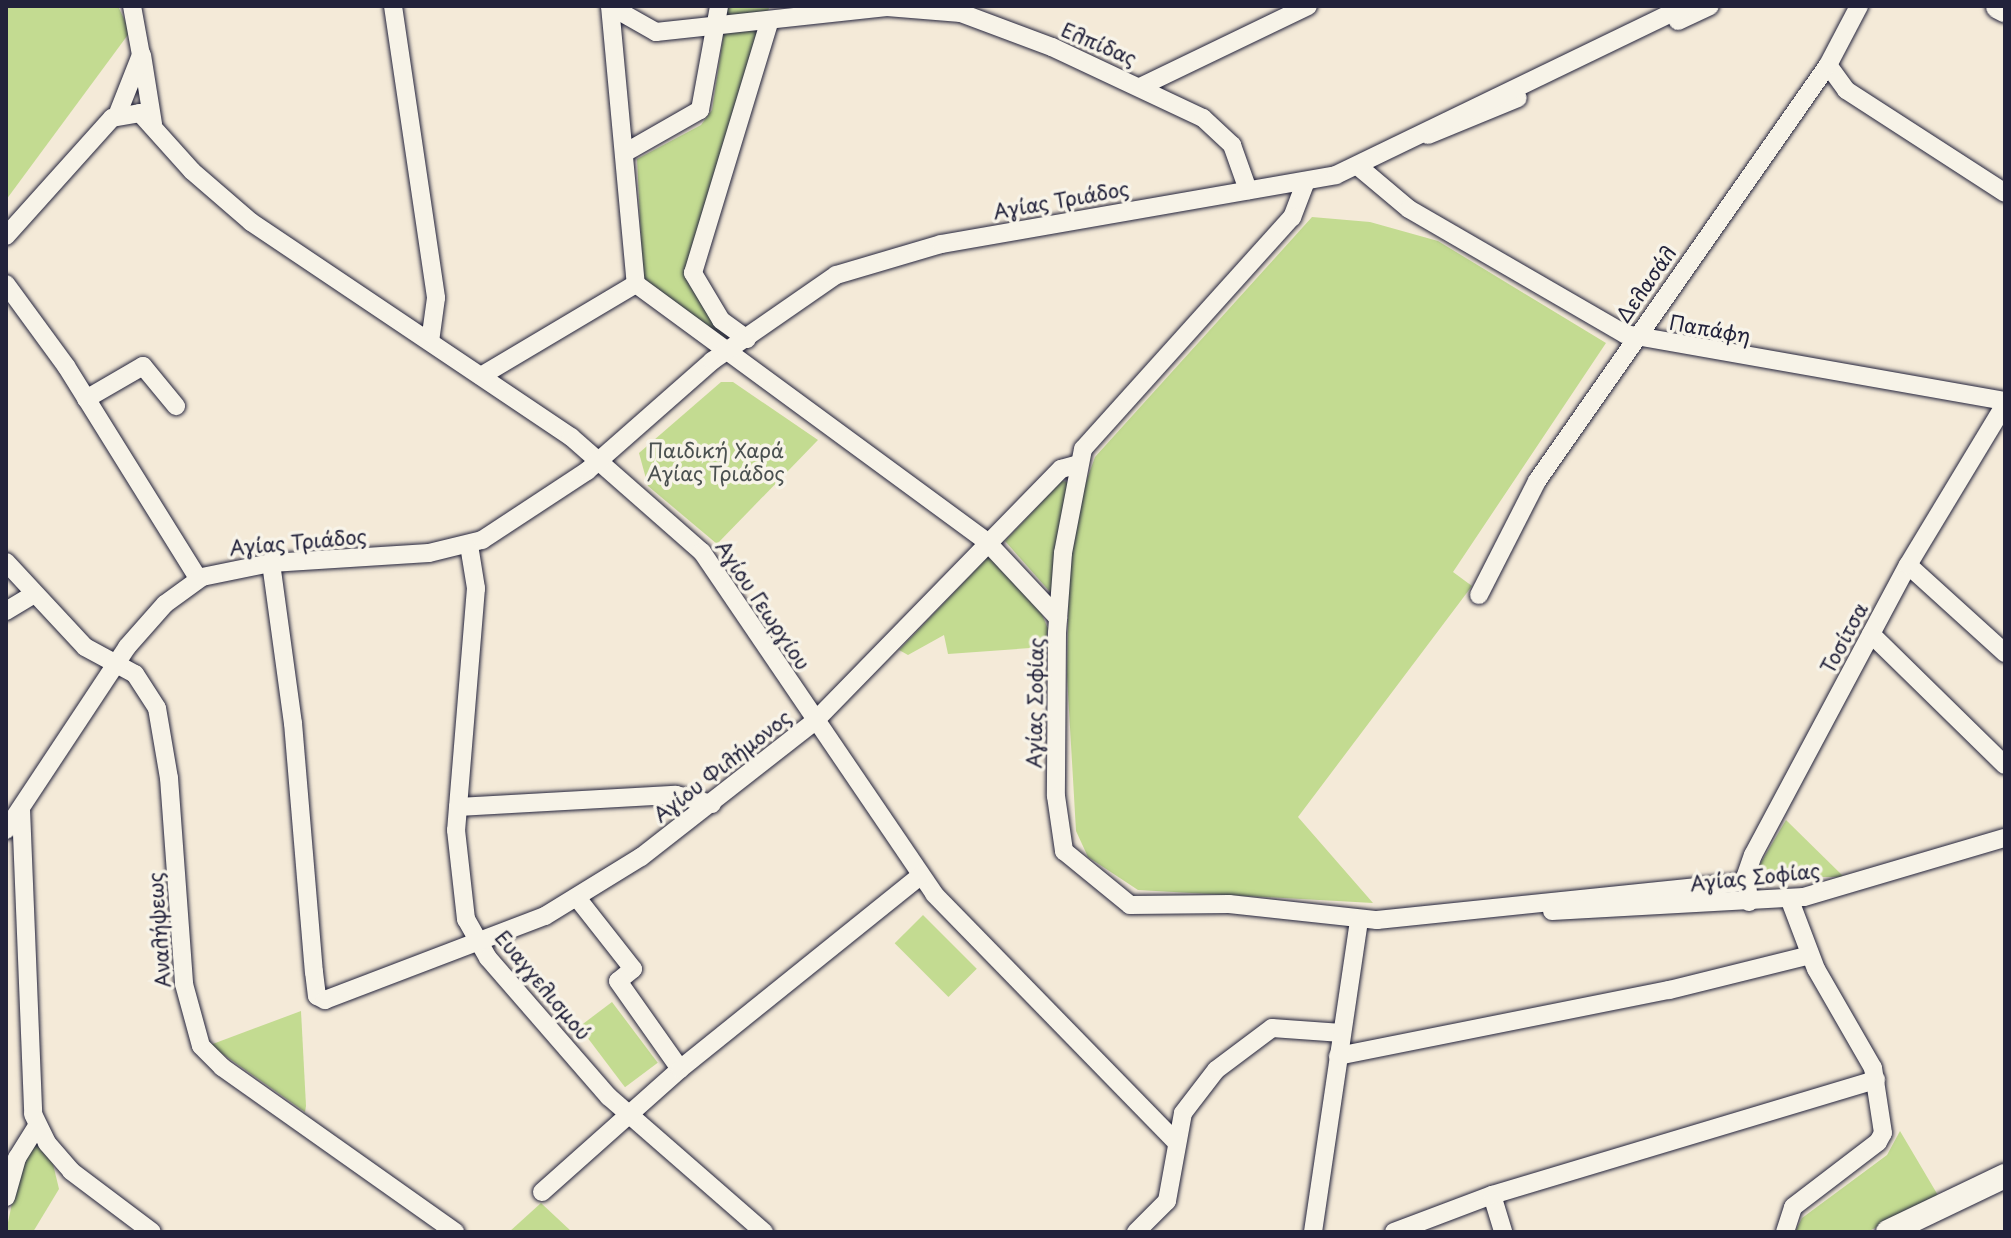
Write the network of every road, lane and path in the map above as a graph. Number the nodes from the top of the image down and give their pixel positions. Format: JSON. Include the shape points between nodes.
{"nodes":[{"id":1,"x":132,"y":6,"type":"edge"},
{"id":2,"x":393,"y":6,"type":"edge"},
{"id":3,"x":610,"y":6,"type":"edge"},
{"id":4,"x":719,"y":6,"type":"edge"},
{"id":5,"x":1308,"y":6,"type":"edge"},
{"id":6,"x":1686,"y":6,"type":"edge"},
{"id":7,"x":1710,"y":6,"type":"edge"},
{"id":8,"x":1859,"y":6,"type":"edge"},
{"id":9,"x":1999,"y":6,"type":"edge"},
{"id":10,"x":2005,"y":9,"type":"edge"},
{"id":11,"x":811,"y":10,"type":"edge"},
{"id":12,"x":770,"y":20,"type":"junction"},
{"id":13,"x":718,"y":26,"type":"junction"},
{"id":14,"x":141,"y":55,"type":"junction"},
{"id":15,"x":1828,"y":65,"type":"junction"},
{"id":16,"x":1142,"y":86,"type":"junction"},
{"id":17,"x":123,"y":112,"type":"junction"},
{"id":18,"x":153,"y":124,"type":"junction"},
{"id":19,"x":1425,"y":135,"type":"junction"},
{"id":20,"x":628,"y":151,"type":"junction"},
{"id":21,"x":1359,"y":167,"type":"junction"},
{"id":22,"x":1306,"y":181,"type":"junction"},
{"id":23,"x":1248,"y":190,"type":"junction"},
{"id":24,"x":2005,"y":193,"type":"edge"},
{"id":25,"x":6,"y":236,"type":"edge"},
{"id":26,"x":6,"y":284,"type":"edge"},
{"id":27,"x":636,"y":284,"type":"junction"},
{"id":28,"x":1636,"y":336,"type":"junction"},
{"id":29,"x":747,"y":339,"type":"junction"},
{"id":30,"x":430,"y":342,"type":"junction"},
{"id":31,"x":725,"y":355,"type":"junction"},
{"id":32,"x":481,"y":376,"type":"junction"},
{"id":33,"x":86,"y":399,"type":"junction"},
{"id":34,"x":2005,"y":402,"type":"edge"},
{"id":35,"x":176,"y":406,"type":"dead end"},
{"id":36,"x":600,"y":461,"type":"junction"},
{"id":37,"x":1078,"y":464,"type":"junction"},
{"id":38,"x":987,"y":542,"type":"junction"},
{"id":39,"x":469,"y":545,"type":"junction"},
{"id":40,"x":6,"y":562,"type":"edge"},
{"id":41,"x":271,"y":563,"type":"junction"},
{"id":42,"x":1908,"y":565,"type":"junction"},
{"id":43,"x":198,"y":578,"type":"junction"},
{"id":44,"x":33,"y":595,"type":"junction"},
{"id":45,"x":1479,"y":595,"type":"dead end"},
{"id":46,"x":6,"y":611,"type":"edge"},
{"id":47,"x":1058,"y":618,"type":"junction"},
{"id":48,"x":1871,"y":634,"type":"junction"},
{"id":49,"x":2005,"y":653,"type":"edge"},
{"id":50,"x":116,"y":663,"type":"junction"},
{"id":51,"x":814,"y":722,"type":"junction"},
{"id":52,"x":2005,"y":765,"type":"edge"},
{"id":53,"x":712,"y":804,"type":"junction"},
{"id":54,"x":458,"y":807,"type":"junction"},
{"id":55,"x":21,"y":809,"type":"junction"},
{"id":56,"x":6,"y":830,"type":"edge"},
{"id":57,"x":2005,"y":838,"type":"edge"},
{"id":58,"x":920,"y":876,"type":"junction"},
{"id":59,"x":1746,"y":882,"type":"junction"},
{"id":60,"x":1789,"y":898,"type":"junction"},
{"id":61,"x":578,"y":899,"type":"junction"},
{"id":62,"x":1749,"y":902,"type":"junction"},
{"id":63,"x":1501,"y":909,"type":"junction"},
{"id":64,"x":1359,"y":919,"type":"junction"},
{"id":65,"x":478,"y":944,"type":"junction"},
{"id":66,"x":1810,"y":955,"type":"junction"},
{"id":67,"x":1342,"y":1033,"type":"junction"},
{"id":68,"x":1338,"y":1056,"type":"junction"},
{"id":69,"x":680,"y":1069,"type":"junction"},
{"id":70,"x":1876,"y":1080,"type":"junction"},
{"id":71,"x":627,"y":1115,"type":"junction"},
{"id":72,"x":37,"y":1126,"type":"junction"},
{"id":73,"x":1176,"y":1142,"type":"junction"},
{"id":74,"x":2005,"y":1176,"type":"edge"},
{"id":75,"x":2005,"y":1188,"type":"edge"},
{"id":76,"x":542,"y":1192,"type":"dead end"},
{"id":77,"x":1492,"y":1195,"type":"junction"},
{"id":78,"x":6,"y":1197,"type":"edge"},
{"id":79,"x":1147,"y":1228,"type":"edge"},
{"id":80,"x":152,"y":1232,"type":"edge"},
{"id":81,"x":455,"y":1232,"type":"edge"},
{"id":82,"x":764,"y":1232,"type":"edge"},
{"id":83,"x":1313,"y":1232,"type":"edge"},
{"id":84,"x":1394,"y":1232,"type":"edge"},
{"id":85,"x":1503,"y":1232,"type":"edge"},
{"id":86,"x":1785,"y":1232,"type":"edge"},
{"id":87,"x":1888,"y":1232,"type":"edge"},
{"id":88,"x":1910,"y":1232,"type":"edge"}],
"edges":[{"from":1,"to":14,"type":"street","name":"Αγίου Γεωργίου"},
{"from":2,"to":30,"type":"street","via":[[436,298]]},
{"from":3,"to":13,"type":"street","name":"Ελπίδας","via":[[651,32]]},
{"from":3,"to":20,"type":"street"},
{"from":4,"to":13,"type":"street"},
{"from":5,"to":16,"type":"street"},
{"from":6,"to":19,"type":"street","name":"Αγίας Τριάδος","via":[[1444,118]]},
{"from":7,"to":19,"type":"street","name":"Αγίας Τριάδος","via":[[1441,134]]},
{"from":8,"to":15,"type":"street","name":"Δελασάλ"},
{"from":9,"to":10,"type":"main road"},
{"from":11,"to":12,"type":"street","name":"Ελπίδας"},
{"from":11,"to":16,"type":"street","name":"Ελπίδας","via":[[902,6],[951,11]]},
{"from":12,"to":13,"type":"street","name":"Ελπίδας"},
{"from":12,"to":29,"type":"street","via":[[693,273],[721,320]]},
{"from":13,"to":20,"type":"street","via":[[700,110]]},
{"from":14,"to":17,"type":"street"},
{"from":14,"to":18,"type":"street","name":"Αγίου Γεωργίου"},
{"from":15,"to":24,"type":"street","via":[[1846,90]]},
{"from":15,"to":28,"type":"street","name":"Δελασάλ"},
{"from":16,"to":23,"type":"street","name":"Ελπίδας","via":[[1218,130],[1237,155]]},
{"from":17,"to":18,"type":"street","name":"Αγίου Γεωργίου"},
{"from":17,"to":25,"type":"street"},
{"from":18,"to":30,"type":"street","name":"Αγίου Γεωργίου","via":[[192,171],[235,209]]},
{"from":19,"to":21,"type":"street","name":"Αγίας Τριάδος"},
{"from":20,"to":27,"type":"street","via":[[629,259]]},
{"from":21,"to":22,"type":"street","name":"Αγίας Τριάδος"},
{"from":21,"to":28,"type":"street","name":"Παπάφη","via":[[1409,209]]},
{"from":22,"to":23,"type":"street","name":"Αγίας Τριάδος"},
{"from":22,"to":37,"type":"street","name":"Αγίας Σοφίας","via":[[1292,217],[1090,438]]},
{"from":23,"to":29,"type":"street","name":"Αγίας Τριάδος","via":[[871,261],[822,282]]},
{"from":26,"to":33,"type":"street"},
{"from":27,"to":31,"type":"street"},
{"from":27,"to":32,"type":"street"},
{"from":28,"to":34,"type":"street","name":"Παπάφη"},
{"from":28,"to":45,"type":"street","name":"Δελασάλ","via":[[1537,481]]},
{"from":29,"to":31,"type":"street","name":"Αγίας Τριάδος"},
{"from":30,"to":32,"type":"street","name":"Αγίου Γεωργίου"},
{"from":31,"to":36,"type":"street","name":"Αγίας Τριάδος","via":[[714,374],[618,458]]},
{"from":31,"to":38,"type":"street"},
{"from":32,"to":36,"type":"street","name":"Αγίου Γεωργίου"},
{"from":33,"to":35,"type":"street","via":[[143,366]]},
{"from":33,"to":43,"type":"street"},
{"from":34,"to":42,"type":"street","name":"Τοσίτσα"},
{"from":36,"to":39,"type":"street","name":"Αγίας Τριάδος","via":[[525,517]]},
{"from":36,"to":51,"type":"street","name":"Αγίου Γεωργίου","via":[[702,552]]},
{"from":37,"to":38,"type":"street","name":"Αγίου Φιλήμονος","via":[[1061,469]]},
{"from":37,"to":47,"type":"street","name":"Αγίας Σοφίας"},
{"from":38,"to":47,"type":"street"},
{"from":38,"to":51,"type":"street","name":"Αγίου Φιλήμονος"},
{"from":39,"to":41,"type":"street","name":"Αγίας Τριάδος"},
{"from":39,"to":54,"type":"street","name":"Ευαγγελισμού","via":[[476,588]]},
{"from":40,"to":44,"type":"street","name":"Αναλήψεως"},
{"from":41,"to":43,"type":"street","name":"Αγίας Τριάδος"},
{"from":41,"to":65,"type":"street","name":"Αγίου Φιλήμονος","via":[[321,1000]]},
{"from":42,"to":48,"type":"street","name":"Τοσίτσα"},
{"from":42,"to":49,"type":"street"},
{"from":43,"to":50,"type":"street","name":"Αγίας Τριάδος","via":[[165,604]]},
{"from":44,"to":46,"type":"street"},
{"from":44,"to":50,"type":"street","name":"Αναλήψεως","via":[[85,647]]},
{"from":47,"to":64,"type":"street","name":"Αγίας Σοφίας","via":[[1056,796],[1068,858],[1130,905],[1229,904]]},
{"from":48,"to":52,"type":"street"},
{"from":48,"to":59,"type":"street","name":"Τοσίτσα","via":[[1753,855]]},
{"from":50,"to":55,"type":"street","name":"Αγίας Τριάδος"},
{"from":50,"to":81,"type":"street","name":"Αναλήψεως","via":[[144,686],[164,732],[184,984],[197,1040],[231,1074]]},
{"from":51,"to":53,"type":"street","name":"Αγίου Φιλήμονος"},
{"from":51,"to":58,"type":"street","name":"Αγίου Γεωργίου"},
{"from":53,"to":54,"type":"street","via":[[676,795]]},
{"from":53,"to":61,"type":"street","name":"Αγίου Φιλήμονος"},
{"from":54,"to":65,"type":"street","name":"Ευαγγελισμού","via":[[460,900]]},
{"from":55,"to":56,"type":"street","name":"Αγίας Τριάδος"},
{"from":55,"to":72,"type":"street","via":[[26,833],[30,1095]]},
{"from":57,"to":60,"type":"street","name":"Αγίας Σοφίας","via":[[1845,888]]},
{"from":58,"to":69,"type":"street"},
{"from":58,"to":73,"type":"street","name":"Αγίου Γεωργίου","via":[[1010,978]]},
{"from":59,"to":62,"type":"street","name":"Τοσίτσα"},
{"from":59,"to":63,"type":"street","name":"Αγίας Σοφίας"},
{"from":60,"to":62,"type":"street","name":"Αγίας Σοφίας"},
{"from":60,"to":66,"type":"street"},
{"from":61,"to":65,"type":"street","name":"Αγίου Φιλήμονος"},
{"from":61,"to":69,"type":"street","via":[[633,969],[618,981]]},
{"from":62,"to":63,"type":"street","name":"Αγίας Σοφίας"},
{"from":63,"to":64,"type":"street","name":"Αγίας Σοφίας"},
{"from":64,"to":67,"type":"street"},
{"from":65,"to":71,"type":"street","name":"Ευαγγελισμού"},
{"from":66,"to":68,"type":"street","via":[[1654,994]]},
{"from":66,"to":70,"type":"street"},
{"from":67,"to":68,"type":"street"},
{"from":67,"to":73,"type":"street","via":[[1287,1026],[1268,1030],[1202,1083],[1186,1105]]},
{"from":68,"to":83,"type":"street"},
{"from":69,"to":71,"type":"street"},
{"from":70,"to":77,"type":"street"},
{"from":70,"to":86,"type":"street","via":[[1882,1137],[1793,1207]]},
{"from":71,"to":76,"type":"street"},
{"from":71,"to":82,"type":"street","name":"Ευαγγελισμού"},
{"from":72,"to":78,"type":"street","via":[[21,1149]]},
{"from":72,"to":80,"type":"street","via":[[71,1171]]},
{"from":73,"to":79,"type":"street","via":[[1167,1201]]},
{"from":74,"to":87,"type":"street"},
{"from":75,"to":88,"type":"street"},
{"from":77,"to":84,"type":"street"},
{"from":77,"to":85,"type":"street"}]}
